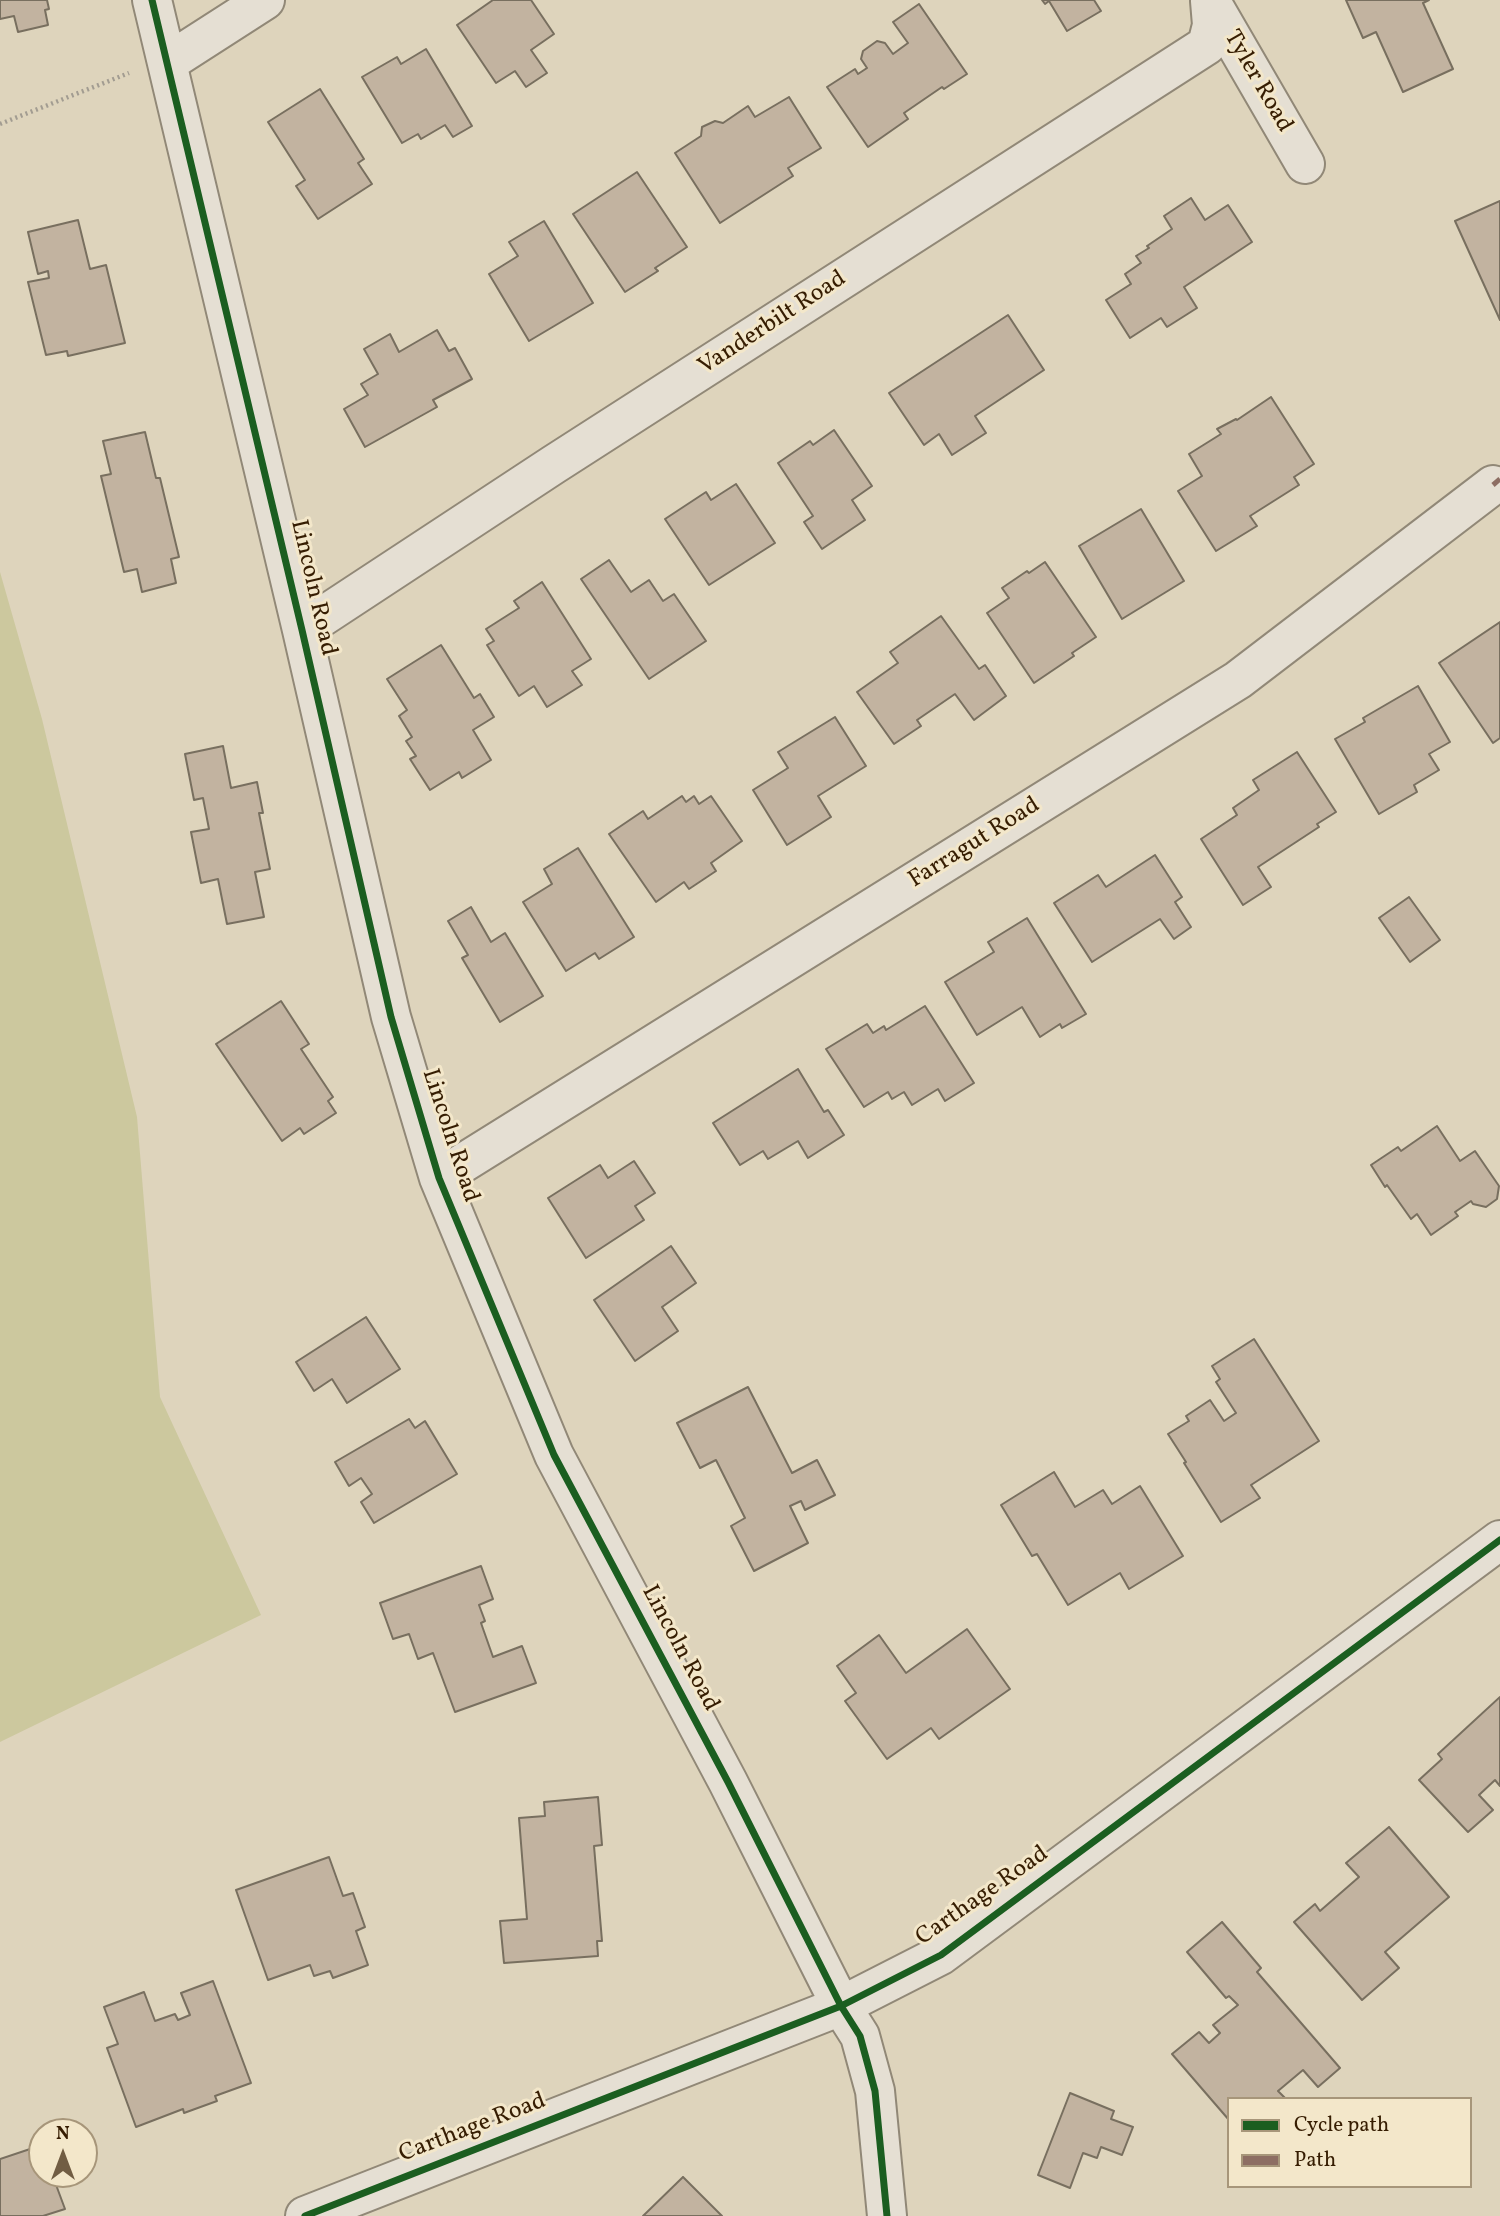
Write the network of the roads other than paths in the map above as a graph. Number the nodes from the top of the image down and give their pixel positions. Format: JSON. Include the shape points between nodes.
{"nodes":[{"id":1,"x":152,"y":0,"type":"edge"},
{"id":2,"x":265,"y":0,"type":"edge"},
{"id":3,"x":1210,"y":0,"type":"edge"},
{"id":4,"x":167,"y":61,"type":"junction"},
{"id":5,"x":1305,"y":164,"type":"dead end"},
{"id":6,"x":1493,"y":485,"type":"dead end"},
{"id":7,"x":302,"y":630,"type":"junction"},
{"id":8,"x":439,"y":1178,"type":"junction"},
{"id":9,"x":1500,"y":1539,"type":"edge"},
{"id":10,"x":841,"y":2006,"type":"junction"},
{"id":11,"x":305,"y":2216,"type":"edge"},
{"id":12,"x":887,"y":2216,"type":"edge"}],
"edges":[{"from":1,"to":4,"type":"street","name":"Lincoln Road"},
{"from":2,"to":4,"type":"street"},
{"from":3,"to":5,"type":"street","name":"Tyler Road"},
{"from":3,"to":7,"type":"street","name":"Vanderbilt Road","via":[[1212,25],[1207,46]]},
{"from":4,"to":7,"type":"street","name":"Lincoln Road"},
{"from":6,"to":8,"type":"street","name":"Farragut Road","via":[[1238,681]]},
{"from":7,"to":8,"type":"street","name":"Lincoln Road","via":[[391,1017]]},
{"from":8,"to":10,"type":"street","name":"Lincoln Road","via":[[554,1455]]},
{"from":9,"to":10,"type":"street","name":"Carthage Road","via":[[941,1955]]},
{"from":10,"to":11,"type":"street","name":"Carthage Road"},
{"from":10,"to":12,"type":"street","name":"Lincoln Road","via":[[860,2036],[875,2091]]}]}
